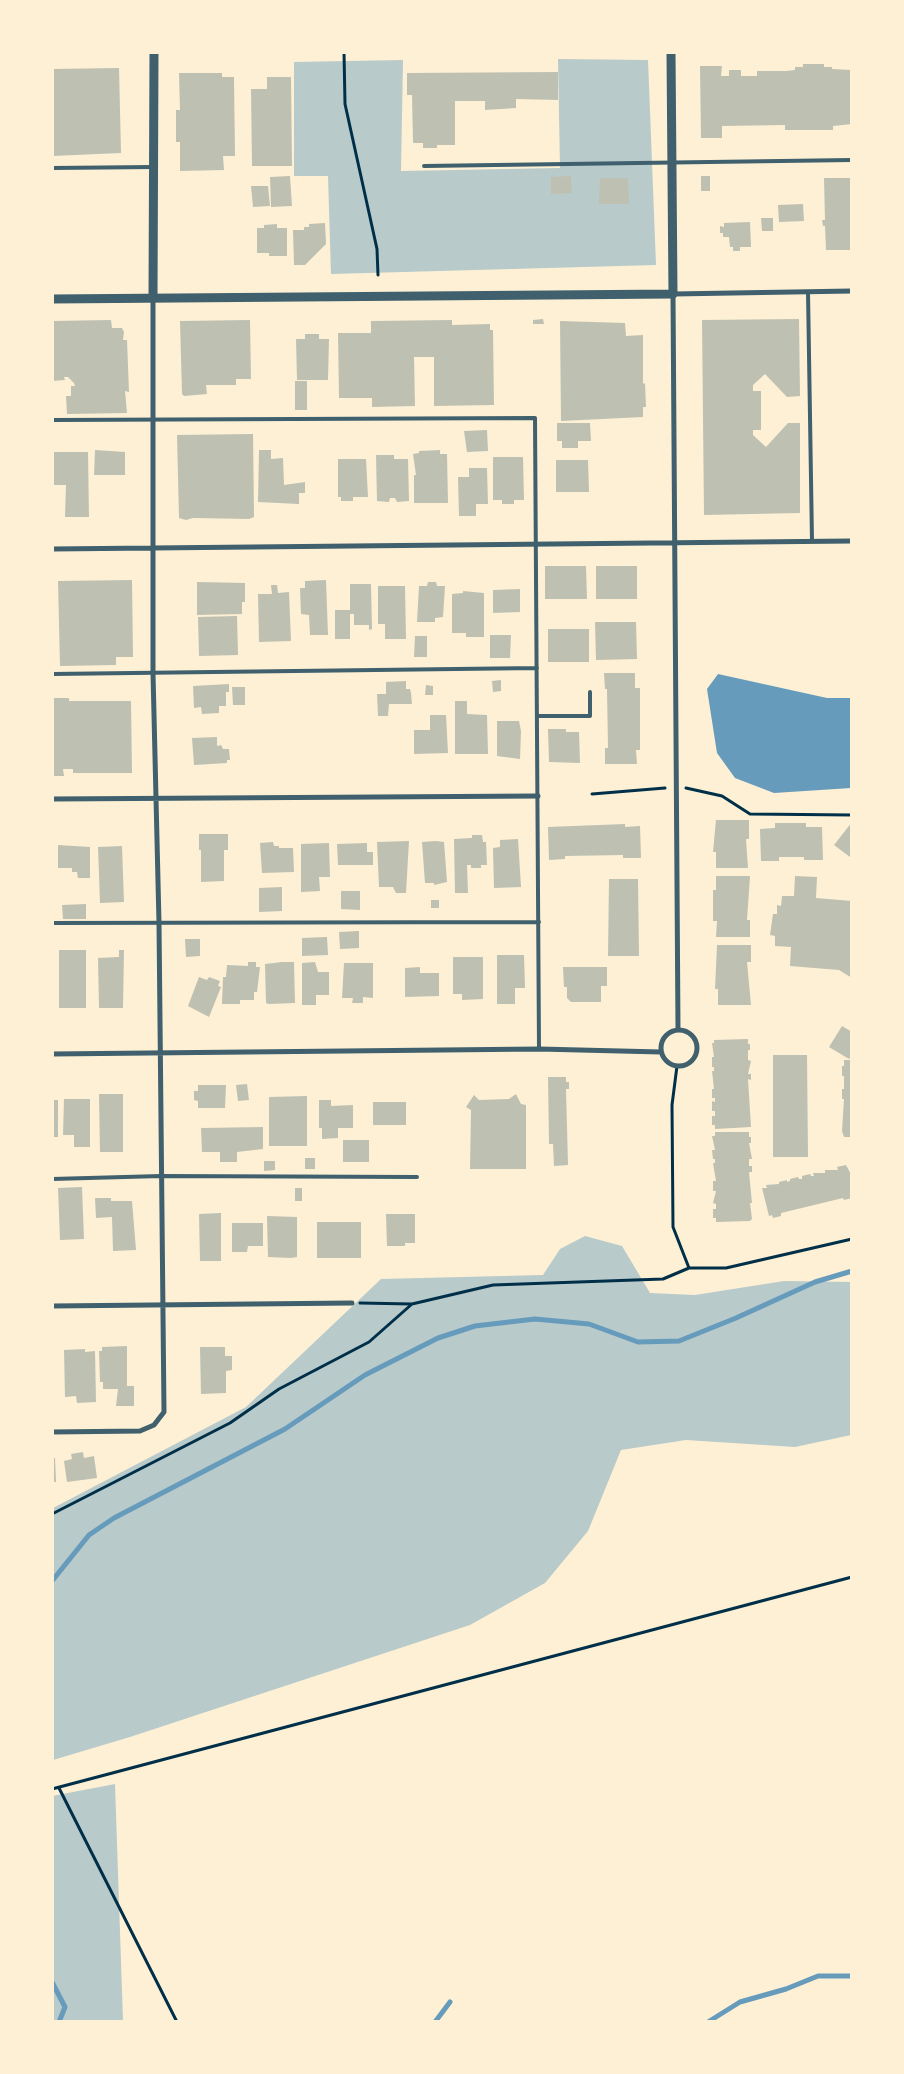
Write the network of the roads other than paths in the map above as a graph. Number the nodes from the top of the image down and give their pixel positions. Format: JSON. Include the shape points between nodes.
{"nodes":[{"id":1,"x":154,"y":52,"type":"edge"},
{"id":2,"x":671,"y":52,"type":"edge"},
{"id":3,"x":852,"y":160,"type":"edge"},
{"id":4,"x":672,"y":164,"type":"junction"},
{"id":5,"x":424,"y":166,"type":"dead end"},
{"id":6,"x":154,"y":167,"type":"junction"},
{"id":7,"x":52,"y":168,"type":"edge"},
{"id":8,"x":852,"y":291,"type":"edge"},
{"id":9,"x":808,"y":292,"type":"junction"},
{"id":10,"x":673,"y":294,"type":"junction"},
{"id":11,"x":153,"y":298,"type":"junction"},
{"id":12,"x":52,"y":299,"type":"edge"},
{"id":13,"x":152,"y":419,"type":"junction"},
{"id":14,"x":52,"y":420,"type":"edge"},
{"id":15,"x":852,"y":540,"type":"edge"},
{"id":16,"x":812,"y":541,"type":"junction"},
{"id":17,"x":537,"y":543,"type":"junction"},
{"id":18,"x":674,"y":543,"type":"junction"},
{"id":19,"x":52,"y":548,"type":"edge"},
{"id":20,"x":153,"y":548,"type":"junction"},
{"id":21,"x":537,"y":668,"type":"junction"},
{"id":22,"x":152,"y":673,"type":"junction"},
{"id":23,"x":52,"y":674,"type":"edge"},
{"id":24,"x":590,"y":692,"type":"dead end"},
{"id":25,"x":538,"y":716,"type":"junction"},
{"id":26,"x":538,"y":796,"type":"junction"},
{"id":27,"x":156,"y":798,"type":"junction"},
{"id":28,"x":52,"y":799,"type":"edge"},
{"id":29,"x":159,"y":922,"type":"junction"},
{"id":30,"x":539,"y":922,"type":"junction"},
{"id":31,"x":52,"y":924,"type":"edge"},
{"id":32,"x":678,"y":1030,"type":"junction"},
{"id":33,"x":539,"y":1049,"type":"junction"},
{"id":34,"x":661,"y":1052,"type":"junction"},
{"id":35,"x":52,"y":1054,"type":"edge"},
{"id":36,"x":159,"y":1054,"type":"junction"},
{"id":37,"x":161,"y":1176,"type":"junction"},
{"id":38,"x":417,"y":1177,"type":"dead end"},
{"id":39,"x":52,"y":1179,"type":"edge"},
{"id":40,"x":352,"y":1303,"type":"road end"},
{"id":41,"x":52,"y":1306,"type":"edge"},
{"id":42,"x":162,"y":1306,"type":"junction"},
{"id":43,"x":52,"y":1432,"type":"edge"}],
"edges":[{"from":1,"to":6,"type":"street"},
{"from":2,"to":4,"type":"street"},
{"from":3,"to":4,"type":"lane"},
{"from":4,"to":5,"type":"lane"},
{"from":4,"to":10,"type":"street"},
{"from":6,"to":7,"type":"lane"},
{"from":6,"to":11,"type":"street"},
{"from":8,"to":9,"type":"street"},
{"from":9,"to":10,"type":"street"},
{"from":9,"to":16,"type":"lane"},
{"from":10,"to":11,"type":"street"},
{"from":10,"to":18,"type":"street"},
{"from":11,"to":12,"type":"street"},
{"from":11,"to":13,"type":"street"},
{"from":13,"to":14,"type":"lane"},
{"from":13,"to":17,"type":"lane","via":[[535,418]]},
{"from":13,"to":20,"type":"street"},
{"from":15,"to":16,"type":"street"},
{"from":16,"to":18,"type":"street"},
{"from":17,"to":18,"type":"street"},
{"from":17,"to":20,"type":"street"},
{"from":17,"to":21,"type":"lane"},
{"from":18,"to":32,"type":"street"},
{"from":19,"to":20,"type":"street"},
{"from":20,"to":22,"type":"street"},
{"from":21,"to":22,"type":"lane"},
{"from":21,"to":25,"type":"lane"},
{"from":22,"to":23,"type":"lane"},
{"from":22,"to":27,"type":"street"},
{"from":24,"to":25,"type":"lane","via":[[590,716]]},
{"from":25,"to":26,"type":"lane"},
{"from":26,"to":27,"type":"street"},
{"from":26,"to":30,"type":"lane"},
{"from":27,"to":28,"type":"street"},
{"from":27,"to":29,"type":"street"},
{"from":29,"to":30,"type":"lane"},
{"from":29,"to":31,"type":"lane"},
{"from":29,"to":36,"type":"street"},
{"from":30,"to":33,"type":"lane"},
{"from":32,"to":34,"type":"street","via":[[667,1034]]},
{"from":32,"to":34,"type":"street","via":[[690,1033],[694,1038],[696,1054],[688,1063],[677,1066],[667,1061]]},
{"from":33,"to":34,"type":"street"},
{"from":33,"to":36,"type":"street"},
{"from":35,"to":36,"type":"street"},
{"from":36,"to":37,"type":"street"},
{"from":37,"to":38,"type":"lane"},
{"from":37,"to":39,"type":"lane"},
{"from":37,"to":42,"type":"street"},
{"from":40,"to":42,"type":"street"},
{"from":41,"to":42,"type":"street"},
{"from":42,"to":43,"type":"street","via":[[164,1412],[154,1425],[140,1431]]}]}
